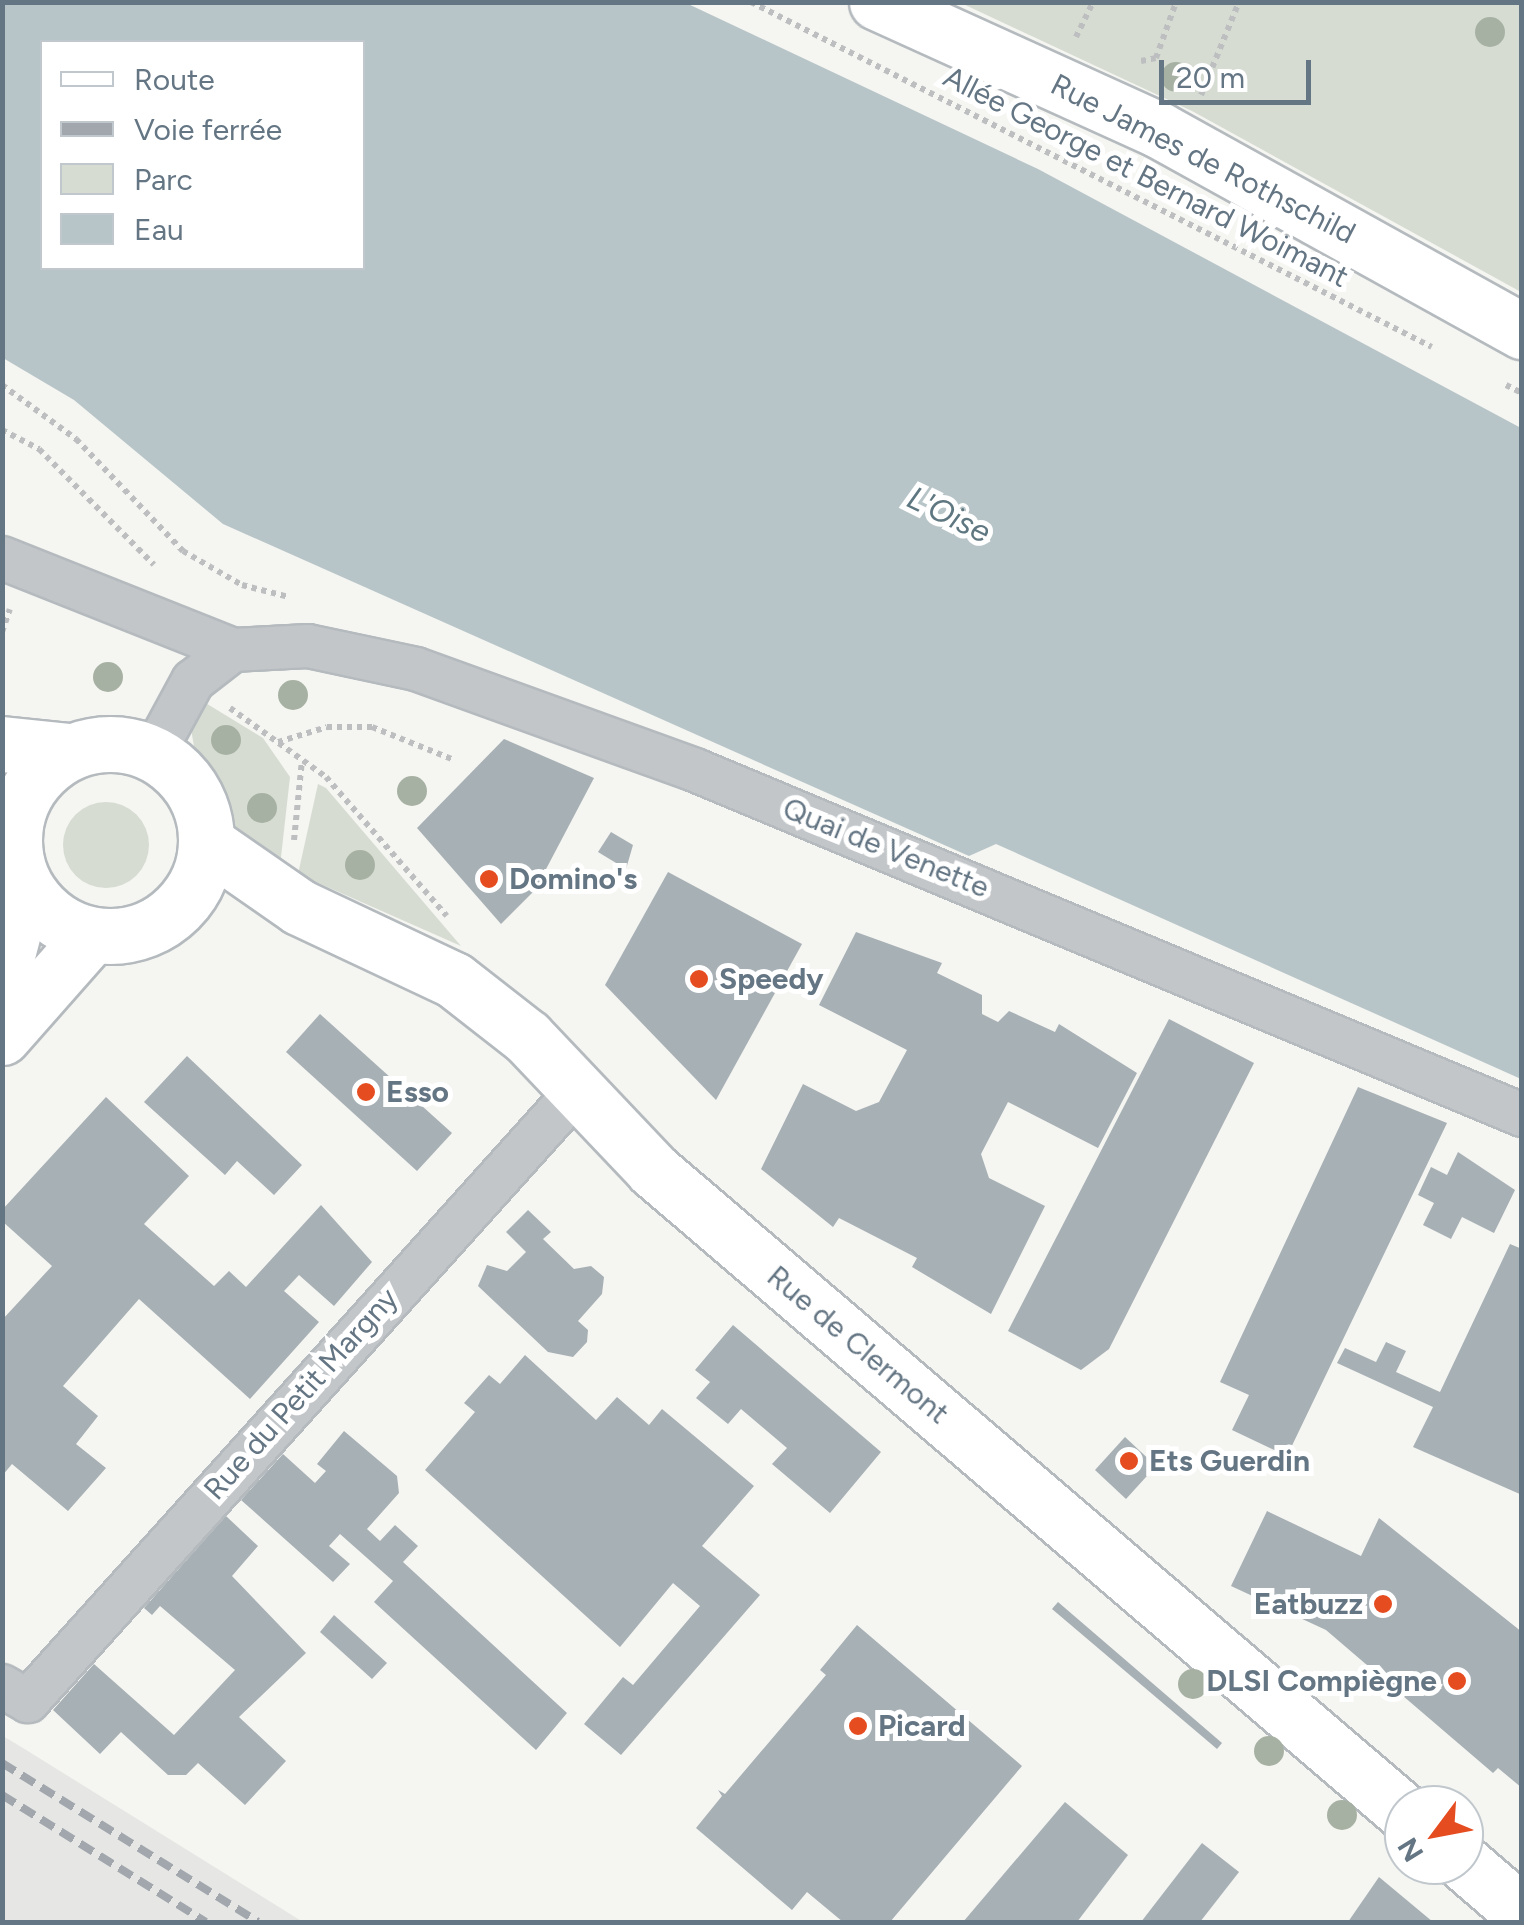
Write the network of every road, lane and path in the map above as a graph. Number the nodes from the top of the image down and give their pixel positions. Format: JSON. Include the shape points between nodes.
{"nodes":[{"id":1,"x":750,"y":2,"type":"edge"},
{"id":2,"x":877,"y":2,"type":"edge"},
{"id":3,"x":1093,"y":2,"type":"edge"},
{"id":4,"x":1176,"y":2,"type":"edge"},
{"id":5,"x":1239,"y":2,"type":"edge"},
{"id":6,"x":1058,"y":29,"type":"dead end"},
{"id":7,"x":1076,"y":38,"type":"junction"},
{"id":8,"x":1090,"y":44,"type":"dead end"},
{"id":9,"x":1132,"y":64,"type":"dead end"},
{"id":10,"x":1216,"y":109,"type":"dead end"},
{"id":11,"x":1522,"y":331,"type":"edge"},
{"id":12,"x":1452,"y":357,"type":"dead end"},
{"id":13,"x":1486,"y":375,"type":"dead end"},
{"id":14,"x":2,"y":385,"type":"edge"},
{"id":15,"x":1522,"y":392,"type":"edge"},
{"id":16,"x":2,"y":430,"type":"edge"},
{"id":17,"x":2,"y":558,"type":"edge"},
{"id":18,"x":301,"y":600,"type":"dead end"},
{"id":19,"x":214,"y":642,"type":"junction"},
{"id":20,"x":193,"y":681,"type":"junction"},
{"id":21,"x":277,"y":742,"type":"junction"},
{"id":22,"x":2,"y":744,"type":"edge"},
{"id":23,"x":145,"y":750,"type":"junction"},
{"id":24,"x":70,"y":751,"type":"junction"},
{"id":25,"x":302,"y":760,"type":"junction"},
{"id":26,"x":454,"y":760,"type":"dead end"},
{"id":27,"x":8,"y":828,"type":"edge"},
{"id":28,"x":207,"y":843,"type":"junction"},
{"id":29,"x":25,"y":887,"type":"junction"},
{"id":30,"x":290,"y":900,"type":"junction"},
{"id":31,"x":171,"y":916,"type":"junction"},
{"id":32,"x":91,"y":936,"type":"junction"},
{"id":33,"x":2,"y":974,"type":"edge"},
{"id":34,"x":480,"y":1000,"type":"junction"},
{"id":35,"x":2,"y":1037,"type":"edge"},
{"id":36,"x":577,"y":1090,"type":"junction"},
{"id":37,"x":1522,"y":1115,"type":"edge"},
{"id":38,"x":15,"y":1693,"type":"edge"},
{"id":39,"x":1384,"y":1795,"type":"edge"},
{"id":40,"x":1484,"y":1880,"type":"edge"},
{"id":41,"x":1522,"y":1913,"type":"edge"}],
"edges":[{"from":1,"to":12,"type":"path","name":"Allée George et Bernard Woimant"},
{"from":2,"to":11,"type":"main road","name":"Rue James de Rothschild","via":[[1159,130]]},
{"from":3,"to":7,"type":"path"},
{"from":4,"to":9,"type":"path","via":[[1156,58]]},
{"from":5,"to":10,"type":"path","via":[[1200,100]]},
{"from":6,"to":7,"type":"path"},
{"from":7,"to":8,"type":"path"},
{"from":13,"to":15,"type":"path"},
{"from":14,"to":18,"type":"path","via":[[76,440],[182,551],[242,585]]},
{"from":16,"to":19,"type":"path","via":[[38,449],[155,566]]},
{"from":17,"to":19,"type":"street","name":"Quai de Venette"},
{"from":19,"to":20,"type":"street"},
{"from":19,"to":37,"type":"street","name":"Quai de Venette","via":[[308,646],[416,669],[695,770]]},
{"from":20,"to":21,"type":"path"},
{"from":20,"to":23,"type":"street","via":[[162,738]]},
{"from":21,"to":25,"type":"path"},
{"from":21,"to":26,"type":"path","via":[[327,727],[372,726]]},
{"from":22,"to":24,"type":"main road"},
{"from":23,"to":24,"type":"main road","via":[[120,744]]},
{"from":23,"to":28,"type":"main road","via":[[190,787]]},
{"from":24,"to":27,"type":"main road","via":[[30,784]]},
{"from":25,"to":30,"type":"path"},
{"from":25,"to":34,"type":"path","via":[[326,777],[481,958]]},
{"from":27,"to":29,"type":"main road"},
{"from":28,"to":30,"type":"main road","name":"Rue de Clermont"},
{"from":28,"to":31,"type":"main road","via":[[202,870]]},
{"from":29,"to":32,"type":"main road","via":[[42,910]]},
{"from":29,"to":33,"type":"main road"},
{"from":30,"to":31,"type":"main road","name":"Rue de Clermont"},
{"from":30,"to":34,"type":"main road","name":"Rue de Clermont","via":[[371,936]]},
{"from":31,"to":32,"type":"main road","via":[[147,930]]},
{"from":32,"to":35,"type":"main road"},
{"from":34,"to":36,"type":"main road","name":"Rue de Clermont"},
{"from":36,"to":38,"type":"street","name":"Rue du Petit Margny"},
{"from":36,"to":39,"type":"main road","name":"Rue de Clermont","via":[[652,1170]]},
{"from":40,"to":41,"type":"main road"}]}
